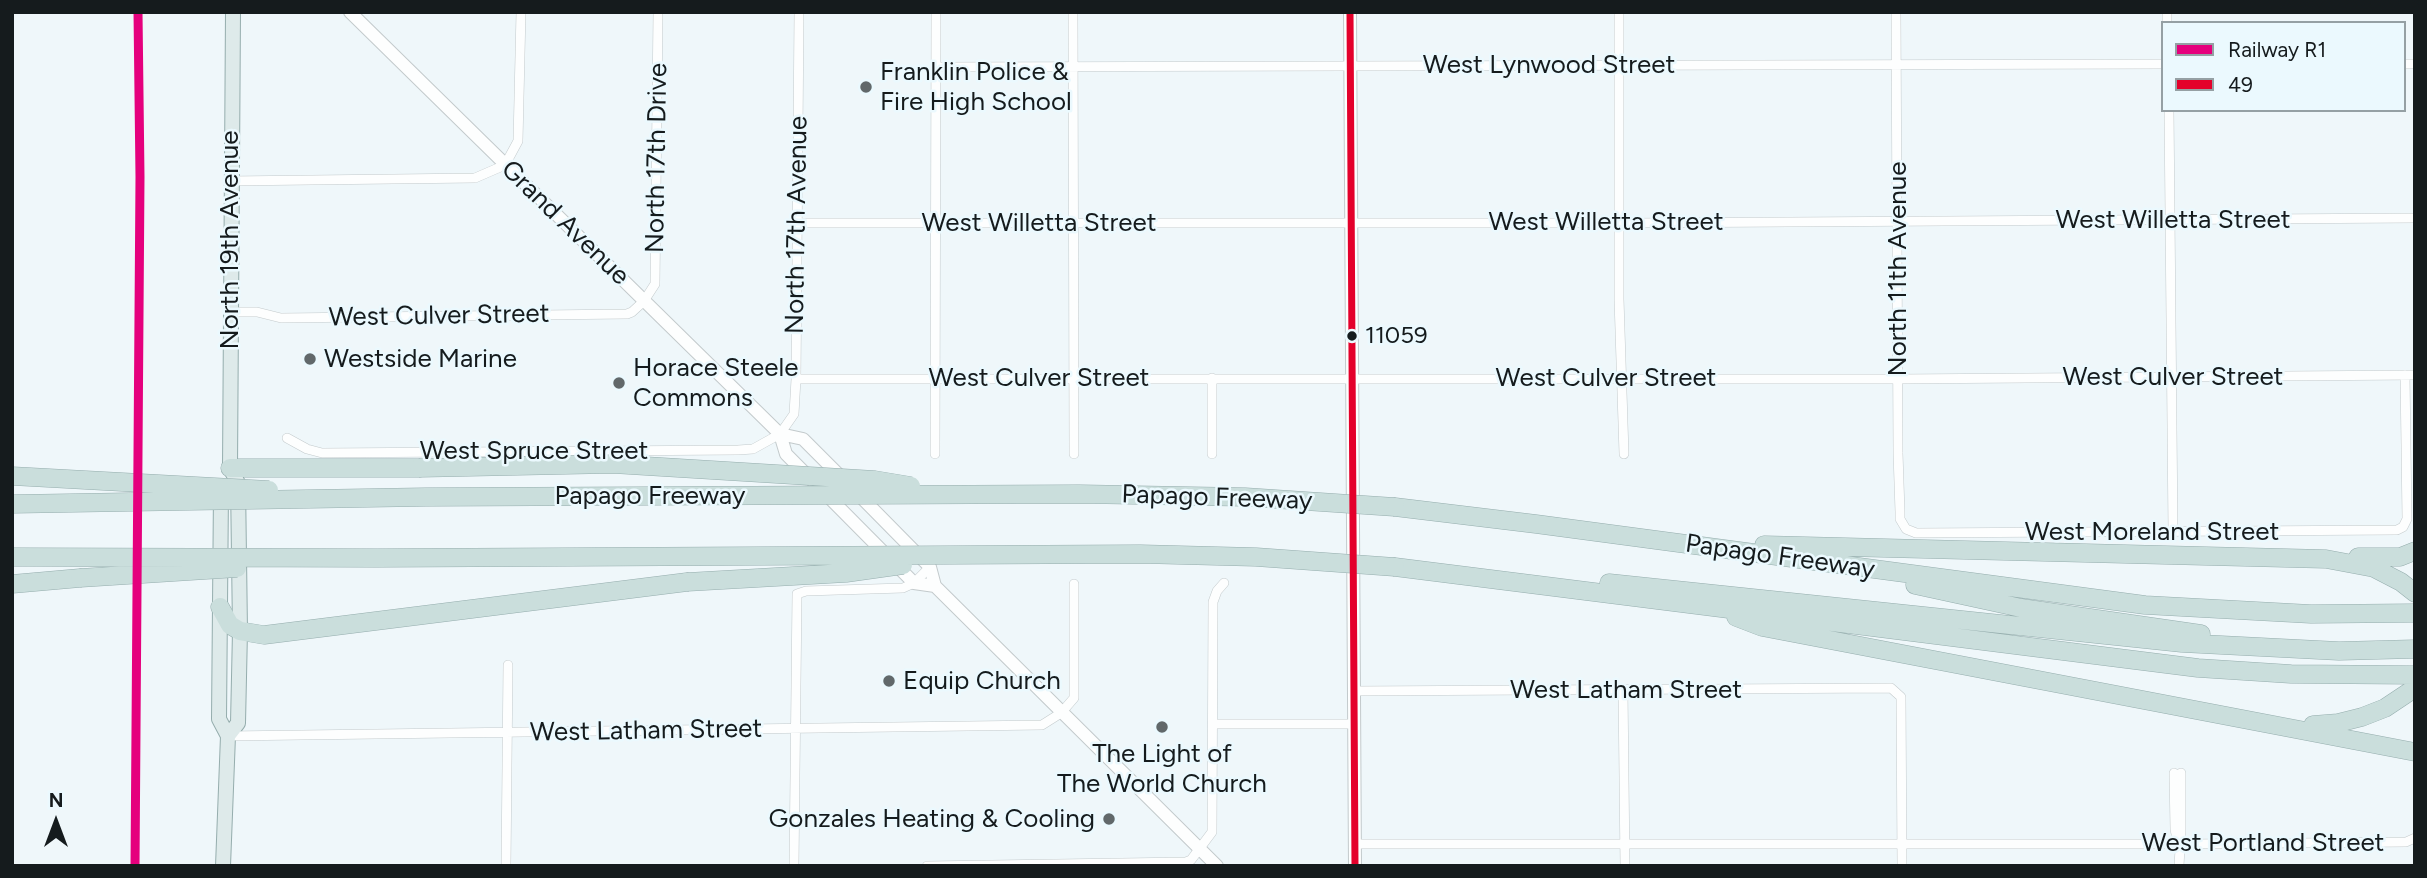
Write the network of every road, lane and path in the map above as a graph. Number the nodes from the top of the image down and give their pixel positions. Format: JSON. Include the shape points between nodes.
{"nodes":[{"id":1,"x":233,"y":12,"type":"edge"},
{"id":2,"x":350,"y":12,"type":"edge"},
{"id":3,"x":521,"y":12,"type":"edge"},
{"id":4,"x":658,"y":12,"type":"edge"},
{"id":5,"x":799,"y":12,"type":"edge"},
{"id":6,"x":936,"y":12,"type":"edge"},
{"id":7,"x":1073,"y":12,"type":"edge"},
{"id":8,"x":1350,"y":12,"type":"edge"},
{"id":9,"x":1619,"y":12,"type":"edge"},
{"id":10,"x":1896,"y":12,"type":"edge"},
{"id":11,"x":1620,"y":64,"type":"junction"},
{"id":12,"x":2161,"y":64,"type":"edge"},
{"id":13,"x":1351,"y":65,"type":"junction"},
{"id":14,"x":1896,"y":65,"type":"junction"},
{"id":15,"x":936,"y":67,"type":"junction"},
{"id":16,"x":1073,"y":67,"type":"junction"},
{"id":17,"x":2169,"y":112,"type":"edge"},
{"id":18,"x":505,"y":165,"type":"junction"},
{"id":19,"x":230,"y":181,"type":"junction"},
{"id":20,"x":2415,"y":218,"type":"edge"},
{"id":21,"x":2170,"y":219,"type":"junction"},
{"id":22,"x":1353,"y":222,"type":"junction"},
{"id":23,"x":1897,"y":222,"type":"junction"},
{"id":24,"x":797,"y":223,"type":"junction"},
{"id":25,"x":935,"y":223,"type":"junction"},
{"id":26,"x":1073,"y":223,"type":"junction"},
{"id":27,"x":1619,"y":223,"type":"junction"},
{"id":28,"x":644,"y":301,"type":"junction"},
{"id":29,"x":230,"y":312,"type":"junction"},
{"id":30,"x":2410,"y":375,"type":"edge"},
{"id":31,"x":2171,"y":376,"type":"junction"},
{"id":32,"x":935,"y":378,"type":"junction"},
{"id":33,"x":1074,"y":378,"type":"junction"},
{"id":34,"x":1212,"y":378,"type":"junction"},
{"id":35,"x":1354,"y":378,"type":"junction"},
{"id":36,"x":1621,"y":378,"type":"junction"},
{"id":37,"x":796,"y":379,"type":"junction"},
{"id":38,"x":1898,"y":379,"type":"junction"},
{"id":39,"x":780,"y":434,"type":"junction"},
{"id":40,"x":287,"y":438,"type":"dead end"},
{"id":41,"x":935,"y":454,"type":"dead end"},
{"id":42,"x":1074,"y":454,"type":"dead end"},
{"id":43,"x":1212,"y":454,"type":"dead end"},
{"id":44,"x":1624,"y":454,"type":"dead end"},
{"id":45,"x":230,"y":468,"type":"junction"},
{"id":46,"x":12,"y":476,"type":"edge"},
{"id":47,"x":963,"y":494,"type":"junction"},
{"id":48,"x":426,"y":497,"type":"junction"},
{"id":49,"x":12,"y":504,"type":"edge"},
{"id":50,"x":1902,"y":524,"type":"joint"},
{"id":51,"x":2174,"y":532,"type":"junction"},
{"id":52,"x":1673,"y":542,"type":"junction"},
{"id":53,"x":2415,"y":551,"type":"edge"},
{"id":54,"x":980,"y":556,"type":"junction"},
{"id":55,"x":12,"y":557,"type":"edge"},
{"id":56,"x":377,"y":558,"type":"junction"},
{"id":57,"x":2326,"y":559,"type":"junction"},
{"id":58,"x":1829,"y":564,"type":"junction"},
{"id":59,"x":930,"y":567,"type":"junction"},
{"id":60,"x":1487,"y":577,"type":"junction"},
{"id":61,"x":914,"y":583,"type":"junction"},
{"id":62,"x":1224,"y":583,"type":"dead end"},
{"id":63,"x":13,"y":584,"type":"edge"},
{"id":64,"x":1074,"y":584,"type":"dead end"},
{"id":65,"x":935,"y":586,"type":"junction"},
{"id":66,"x":2408,"y":587,"type":"edge"},
{"id":67,"x":1707,"y":606,"type":"junction"},
{"id":68,"x":220,"y":607,"type":"junction"},
{"id":69,"x":2415,"y":613,"type":"edge"},
{"id":70,"x":240,"y":631,"type":"junction"},
{"id":71,"x":2415,"y":639,"type":"edge"},
{"id":72,"x":2415,"y":649,"type":"edge"},
{"id":73,"x":508,"y":665,"type":"dead end"},
{"id":74,"x":2415,"y":675,"type":"edge"},
{"id":75,"x":2415,"y":688,"type":"edge"},
{"id":76,"x":1623,"y":690,"type":"junction"},
{"id":77,"x":1353,"y":691,"type":"junction"},
{"id":78,"x":1061,"y":713,"type":"junction"},
{"id":79,"x":2261,"y":721,"type":"junction"},
{"id":80,"x":1213,"y":724,"type":"junction"},
{"id":81,"x":1353,"y":724,"type":"junction"},
{"id":82,"x":796,"y":729,"type":"junction"},
{"id":83,"x":508,"y":734,"type":"junction"},
{"id":84,"x":228,"y":736,"type":"junction"},
{"id":85,"x":2415,"y":752,"type":"edge"},
{"id":86,"x":2177,"y":773,"type":"dead end"},
{"id":87,"x":2415,"y":838,"type":"edge"},
{"id":88,"x":1355,"y":844,"type":"junction"},
{"id":89,"x":2179,"y":844,"type":"junction"},
{"id":90,"x":1624,"y":845,"type":"junction"},
{"id":91,"x":1902,"y":845,"type":"junction"},
{"id":92,"x":1200,"y":849,"type":"junction"},
{"id":93,"x":1071,"y":865,"type":"edge"},
{"id":94,"x":223,"y":866,"type":"edge"},
{"id":95,"x":506,"y":866,"type":"edge"},
{"id":96,"x":793,"y":866,"type":"edge"},
{"id":97,"x":927,"y":866,"type":"edge"},
{"id":98,"x":1217,"y":866,"type":"edge"},
{"id":99,"x":1355,"y":866,"type":"edge"},
{"id":100,"x":1625,"y":866,"type":"edge"},
{"id":101,"x":1902,"y":866,"type":"edge"},
{"id":102,"x":2179,"y":866,"type":"edge"}],
"edges":[{"from":1,"to":19,"type":"main road","name":"North 19th Avenue"},
{"from":2,"to":18,"type":"main road","name":"Grand Avenue"},
{"from":3,"to":18,"type":"street","via":[[519,141]]},
{"from":4,"to":28,"type":"street","name":"North 17th Drive","via":[[655,284]]},
{"from":5,"to":24,"type":"street","name":"North 17th Avenue"},
{"from":6,"to":15,"type":"street"},
{"from":7,"to":16,"type":"street"},
{"from":8,"to":13,"type":"main road"},
{"from":9,"to":11,"type":"street"},
{"from":10,"to":14,"type":"street","name":"North 11th Avenue"},
{"from":11,"to":13,"type":"street","name":"West Lynwood Street"},
{"from":11,"to":14,"type":"street","name":"West Lynwood Street"},
{"from":11,"to":27,"type":"street"},
{"from":12,"to":14,"type":"street","name":"West Lynwood Street"},
{"from":13,"to":16,"type":"street","name":"West Lynwood Street"},
{"from":13,"to":22,"type":"main road"},
{"from":14,"to":23,"type":"street","name":"North 11th Avenue"},
{"from":15,"to":16,"type":"street","name":"West Lynwood Street"},
{"from":15,"to":25,"type":"street"},
{"from":16,"to":26,"type":"street"},
{"from":17,"to":21,"type":"street"},
{"from":18,"to":19,"type":"street","via":[[475,178]]},
{"from":18,"to":28,"type":"main road","name":"Grand Avenue"},
{"from":19,"to":29,"type":"main road","name":"North 19th Avenue"},
{"from":20,"to":21,"type":"street","name":"West Willetta Street"},
{"from":21,"to":23,"type":"street","name":"West Willetta Street"},
{"from":21,"to":31,"type":"street"},
{"from":22,"to":26,"type":"street","name":"West Willetta Street"},
{"from":22,"to":27,"type":"street","name":"West Willetta Street"},
{"from":22,"to":35,"type":"main road"},
{"from":23,"to":27,"type":"street","name":"West Willetta Street"},
{"from":23,"to":38,"type":"street","name":"North 11th Avenue"},
{"from":24,"to":25,"type":"street","name":"West Willetta Street"},
{"from":24,"to":37,"type":"street","name":"North 17th Avenue"},
{"from":25,"to":26,"type":"street","name":"West Willetta Street"},
{"from":25,"to":32,"type":"street"},
{"from":26,"to":33,"type":"street"},
{"from":27,"to":36,"type":"street"},
{"from":28,"to":29,"type":"street","name":"West Culver Street","via":[[627,314],[281,318]]},
{"from":28,"to":39,"type":"main road","name":"Grand Avenue"},
{"from":29,"to":45,"type":"main road","name":"North 19th Avenue"},
{"from":30,"to":31,"type":"street","name":"West Culver Street"},
{"from":30,"to":51,"type":"street","name":"West Moreland Street","via":[[2407,519],[2403,527]]},
{"from":31,"to":38,"type":"street","name":"West Culver Street"},
{"from":31,"to":51,"type":"street"},
{"from":32,"to":33,"type":"street","name":"West Culver Street"},
{"from":32,"to":37,"type":"street","name":"West Culver Street"},
{"from":32,"to":41,"type":"street"},
{"from":33,"to":34,"type":"street","name":"West Culver Street"},
{"from":33,"to":42,"type":"street"},
{"from":34,"to":35,"type":"street","name":"West Culver Street"},
{"from":34,"to":43,"type":"street"},
{"from":35,"to":36,"type":"street","name":"West Culver Street"},
{"from":35,"to":77,"type":"main road"},
{"from":36,"to":38,"type":"street","name":"West Culver Street"},
{"from":36,"to":44,"type":"street"},
{"from":37,"to":39,"type":"street","name":"North 17th Avenue","via":[[794,414]]},
{"from":38,"to":50,"type":"street","name":"North 11th Avenue"},
{"from":39,"to":40,"type":"street","name":"West Spruce Street","via":[[753,449],[738,450],[322,453]]},
{"from":39,"to":59,"type":"main road","name":"Grand Avenue","via":[[803,439]]},
{"from":39,"to":61,"type":"main road","name":"Grand Avenue","via":[[786,454]]},
{"from":45,"to":47,"type":"highway","bridge":true,"via":[[613,464],[875,480]]},
{"from":45,"to":68,"type":"main road","name":"North 19th Avenue","via":[[221,483]]},
{"from":45,"to":70,"type":"main road","name":"North 19th Avenue","via":[[238,483]]},
{"from":46,"to":48,"type":"highway","bridge":true},
{"from":47,"to":48,"type":"highway","name":"Papago Freeway","bridge":true},
{"from":47,"to":52,"type":"highway","name":"Papago Freeway","bridge":true,"via":[[1210,495],[1395,508]]},
{"from":48,"to":49,"type":"highway","name":"Papago Freeway","bridge":true},
{"from":50,"to":51,"type":"street","name":"West Moreland Street","via":[[1916,533]]},
{"from":52,"to":57,"type":"highway"},
{"from":52,"to":58,"type":"highway","name":"Papago Freeway"},
{"from":53,"to":57,"type":"highway","via":[[2400,557]]},
{"from":54,"to":56,"type":"highway","bridge":true},
{"from":54,"to":60,"type":"highway","bridge":true,"via":[[1199,555]]},
{"from":54,"to":70,"type":"highway","bridge":true,"via":[[846,573],[696,581],[576,594],[264,635]]},
{"from":55,"to":56,"type":"highway","bridge":true},
{"from":56,"to":63,"type":"highway","bridge":true},
{"from":57,"to":66,"type":"highway","via":[[2362,564]]},
{"from":58,"to":69,"type":"highway","name":"Papago Freeway","via":[[2194,609]]},
{"from":58,"to":71,"type":"highway","via":[[1984,601],[2202,634],[2304,640]]},
{"from":59,"to":61,"type":"street"},
{"from":59,"to":65,"type":"main road"},
{"from":60,"to":67,"type":"highway"},
{"from":60,"to":72,"type":"highway","via":[[1635,584],[2182,643],[2339,651]]},
{"from":61,"to":65,"type":"main road"},
{"from":61,"to":82,"type":"street","via":[[903,588],[797,594]]},
{"from":62,"to":80,"type":"street","via":[[1213,602]]},
{"from":64,"to":78,"type":"street","via":[[1074,698]]},
{"from":65,"to":78,"type":"main road"},
{"from":67,"to":74,"type":"highway","via":[[2198,668],[2305,675]]},
{"from":67,"to":79,"type":"highway","via":[[1762,627]]},
{"from":68,"to":70,"type":"highway","via":[[230,625]]},
{"from":68,"to":84,"type":"main road","name":"North 19th Avenue","via":[[219,719]]},
{"from":70,"to":84,"type":"main road","name":"North 19th Avenue","via":[[238,723]]},
{"from":73,"to":83,"type":"street"},
{"from":75,"to":79,"type":"highway","via":[[2374,713],[2338,723]]},
{"from":76,"to":77,"type":"street","name":"West Latham Street"},
{"from":76,"to":90,"type":"street"},
{"from":76,"to":91,"type":"street","name":"West Latham Street","via":[[1897,691],[1901,697]]},
{"from":77,"to":81,"type":"main road"},
{"from":78,"to":82,"type":"street","name":"West Latham Street","via":[[1042,725]]},
{"from":78,"to":92,"type":"main road"},
{"from":79,"to":85,"type":"highway"},
{"from":80,"to":81,"type":"street"},
{"from":80,"to":92,"type":"street","via":[[1212,832]]},
{"from":81,"to":88,"type":"main road"},
{"from":82,"to":83,"type":"street","name":"West Latham Street"},
{"from":82,"to":96,"type":"street"},
{"from":83,"to":84,"type":"street","name":"West Latham Street"},
{"from":83,"to":95,"type":"street"},
{"from":84,"to":94,"type":"main road","name":"North 19th Avenue"},
{"from":86,"to":89,"type":"street","via":[[2175,830]]},
{"from":87,"to":89,"type":"street","name":"West Portland Street","via":[[2406,842]]},
{"from":88,"to":90,"type":"street","name":"West Portland Street"},
{"from":88,"to":99,"type":"main road"},
{"from":89,"to":91,"type":"street","name":"West Portland Street"},
{"from":89,"to":102,"type":"street"},
{"from":90,"to":91,"type":"street","name":"West Portland Street"},
{"from":90,"to":100,"type":"street"},
{"from":91,"to":101,"type":"street"},
{"from":92,"to":93,"type":"street","via":[[1186,862]]},
{"from":92,"to":98,"type":"main road"},
{"from":93,"to":97,"type":"street"}]}
